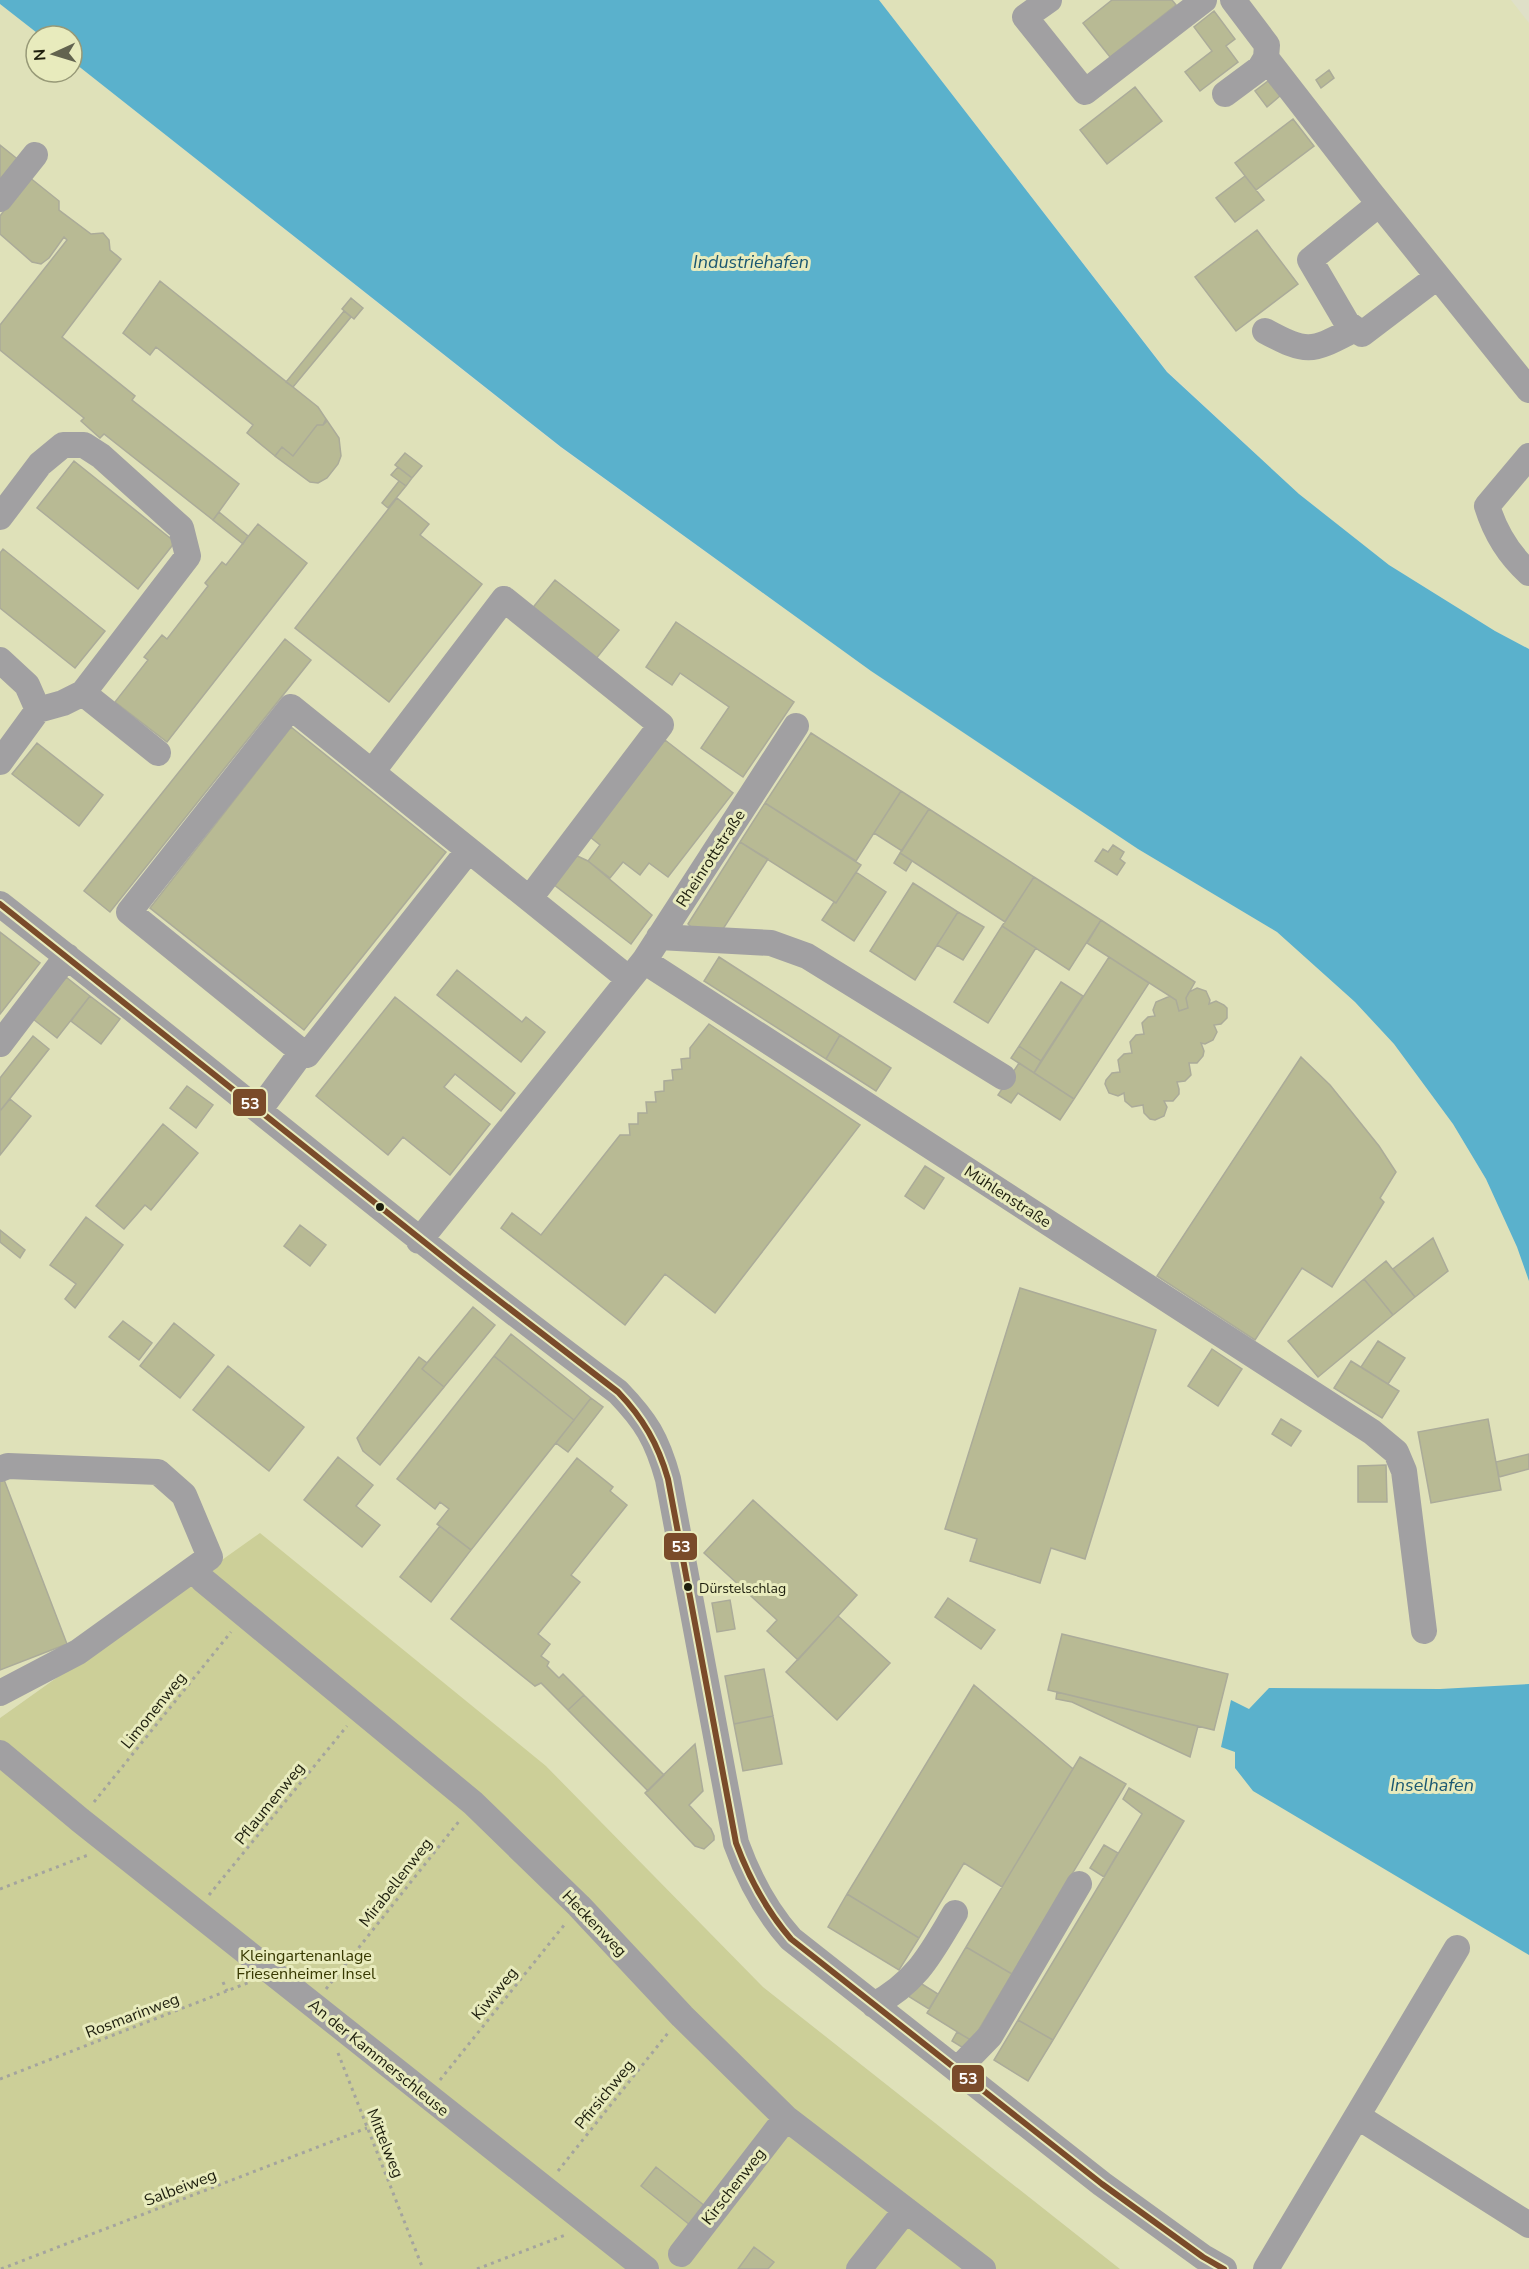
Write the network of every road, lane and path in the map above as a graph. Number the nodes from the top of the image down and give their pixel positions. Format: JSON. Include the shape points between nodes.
{"nodes":[{"id":1,"x":1049,"y":0,"type":"edge"},
{"id":2,"x":1204,"y":0,"type":"edge"},
{"id":3,"x":1233,"y":0,"type":"edge"},
{"id":4,"x":1266,"y":58,"type":"junction"},
{"id":5,"x":1225,"y":94,"type":"dead end"},
{"id":6,"x":35,"y":155,"type":"dead end"},
{"id":7,"x":0,"y":199,"type":"edge"},
{"id":8,"x":1379,"y":204,"type":"junction"},
{"id":9,"x":1437,"y":277,"type":"junction"},
{"id":10,"x":1355,"y":329,"type":"junction"},
{"id":11,"x":1265,"y":331,"type":"dead end"},
{"id":12,"x":1529,"y":390,"type":"edge"},
{"id":13,"x":1529,"y":456,"type":"edge"},
{"id":14,"x":0,"y":517,"type":"edge"},
{"id":15,"x":1529,"y":573,"type":"edge"},
{"id":16,"x":0,"y":660,"type":"edge"},
{"id":17,"x":82,"y":693,"type":"junction"},
{"id":18,"x":38,"y":710,"type":"junction"},
{"id":19,"x":796,"y":726,"type":"dead end"},
{"id":20,"x":158,"y":753,"type":"dead end"},
{"id":21,"x":0,"y":762,"type":"edge"},
{"id":22,"x":372,"y":772,"type":"junction"},
{"id":23,"x":468,"y":851,"type":"junction"},
{"id":24,"x":530,"y":898,"type":"junction"},
{"id":25,"x":0,"y":904,"type":"edge"},
{"id":26,"x":659,"y":937,"type":"junction"},
{"id":27,"x":67,"y":956,"type":"junction"},
{"id":28,"x":636,"y":970,"type":"junction"},
{"id":29,"x":0,"y":1044,"type":"edge"},
{"id":30,"x":302,"y":1052,"type":"junction"},
{"id":31,"x":1003,"y":1077,"type":"dead end"},
{"id":32,"x":260,"y":1109,"type":"junction"},
{"id":33,"x":419,"y":1241,"type":"junction"},
{"id":34,"x":0,"y":1469,"type":"edge"},
{"id":35,"x":203,"y":1580,"type":"dead end"},
{"id":36,"x":245,"y":1615,"type":"junction"},
{"id":37,"x":1424,"y":1631,"type":"dead end"},
{"id":38,"x":0,"y":1693,"type":"edge"},
{"id":39,"x":360,"y":1710,"type":"junction"},
{"id":40,"x":0,"y":1754,"type":"edge"},
{"id":41,"x":473,"y":1803,"type":"junction"},
{"id":42,"x":80,"y":1820,"type":"junction"},
{"id":43,"x":112,"y":1845,"type":"junction"},
{"id":44,"x":1079,"y":1884,"type":"dead end"},
{"id":45,"x":0,"y":1889,"type":"edge"},
{"id":46,"x":579,"y":1906,"type":"junction"},
{"id":47,"x":197,"y":1911,"type":"junction"},
{"id":48,"x":955,"y":1913,"type":"dead end"},
{"id":49,"x":1457,"y":1948,"type":"dead end"},
{"id":50,"x":274,"y":1973,"type":"junction"},
{"id":51,"x":224,"y":1982,"type":"dead end"},
{"id":52,"x":227,"y":1991,"type":"junction"},
{"id":53,"x":314,"y":2005,"type":"junction"},
{"id":54,"x":874,"y":2005,"type":"junction"},
{"id":55,"x":682,"y":2016,"type":"junction"},
{"id":56,"x":340,"y":2025,"type":"junction"},
{"id":57,"x":957,"y":2070,"type":"junction"},
{"id":58,"x":0,"y":2079,"type":"edge"},
{"id":59,"x":427,"y":2096,"type":"junction"},
{"id":60,"x":1357,"y":2115,"type":"junction"},
{"id":61,"x":786,"y":2118,"type":"junction"},
{"id":62,"x":367,"y":2128,"type":"junction"},
{"id":63,"x":544,"y":2188,"type":"junction"},
{"id":64,"x":906,"y":2210,"type":"junction"},
{"id":65,"x":591,"y":2225,"type":"junction"},
{"id":66,"x":1529,"y":2225,"type":"edge"},
{"id":67,"x":681,"y":2254,"type":"dead end"},
{"id":68,"x":1,"y":2269,"type":"edge"},
{"id":69,"x":423,"y":2269,"type":"edge"},
{"id":70,"x":477,"y":2269,"type":"edge"},
{"id":71,"x":646,"y":2269,"type":"edge"},
{"id":72,"x":859,"y":2269,"type":"edge"},
{"id":73,"x":983,"y":2269,"type":"edge"},
{"id":74,"x":1224,"y":2269,"type":"edge"},
{"id":75,"x":1266,"y":2269,"type":"edge"}],
"edges":[{"from":1,"to":2,"type":"street","via":[[1024,17],[1085,92]]},
{"from":3,"to":4,"type":"street","via":[[1267,45]]},
{"from":4,"to":5,"type":"street","via":[[1260,68]]},
{"from":4,"to":8,"type":"street"},
{"from":6,"to":7,"type":"street"},
{"from":8,"to":9,"type":"street"},
{"from":8,"to":10,"type":"street","via":[[1310,260],[1347,323]]},
{"from":9,"to":10,"type":"street","via":[[1362,334]]},
{"from":9,"to":12,"type":"street"},
{"from":10,"to":11,"type":"street","via":[[1318,348],[1301,347]]},
{"from":13,"to":15,"type":"street","via":[[1487,506],[1498,533],[1515,560]]},
{"from":14,"to":17,"type":"street","via":[[40,464],[63,445],[84,445],[181,528],[188,556]]},
{"from":16,"to":18,"type":"street","via":[[27,685]]},
{"from":17,"to":18,"type":"street"},
{"from":17,"to":20,"type":"street"},
{"from":18,"to":21,"type":"street"},
{"from":19,"to":26,"type":"street","name":"Rheinrottstraße"},
{"from":22,"to":23,"type":"street","name":"Mühlenstraße"},
{"from":22,"to":24,"type":"street","via":[[504,599],[661,725]]},
{"from":22,"to":30,"type":"street","name":"Mühlenstraße","via":[[291,707],[129,912]]},
{"from":23,"to":24,"type":"street","name":"Mühlenstraße"},
{"from":23,"to":30,"type":"street","via":[[307,1056]]},
{"from":24,"to":28,"type":"street","name":"Mühlenstraße"},
{"from":25,"to":27,"type":"street"},
{"from":26,"to":28,"type":"street","name":"Rheinrottstraße"},
{"from":26,"to":31,"type":"street","via":[[771,943],[807,956]]},
{"from":27,"to":29,"type":"street"},
{"from":27,"to":32,"type":"street"},
{"from":28,"to":33,"type":"street","name":"Rheinrottstraße"},
{"from":28,"to":37,"type":"street","name":"Mühlenstraße","via":[[1372,1432],[1396,1452],[1404,1471]]},
{"from":30,"to":32,"type":"street"},
{"from":32,"to":33,"type":"street"},
{"from":33,"to":54,"type":"street","via":[[618,1392],[647,1425],[668,1479],[727,1804],[743,1862],[759,1897],[791,1939]]},
{"from":34,"to":38,"type":"street","via":[[8,1466],[158,1473],[184,1495],[210,1557],[78,1652]]},
{"from":35,"to":36,"type":"street","name":"Heckenweg"},
{"from":36,"to":39,"type":"street","name":"Heckenweg"},
{"from":36,"to":42,"type":"path","name":"Limonenweg"},
{"from":39,"to":41,"type":"street","name":"Heckenweg"},
{"from":39,"to":47,"type":"path","name":"Pflaumenweg"},
{"from":40,"to":42,"type":"street","name":"An der Kammerschleuse"},
{"from":41,"to":46,"type":"street","name":"Heckenweg"},
{"from":41,"to":53,"type":"path","name":"Mirabellenweg"},
{"from":42,"to":43,"type":"street","name":"An der Kammerschleuse"},
{"from":43,"to":45,"type":"path"},
{"from":43,"to":47,"type":"street","name":"An der Kammerschleuse"},
{"from":44,"to":57,"type":"street","via":[[990,2036]]},
{"from":46,"to":55,"type":"street","name":"Heckenweg"},
{"from":46,"to":59,"type":"path","name":"Kiwiweg"},
{"from":47,"to":50,"type":"street","name":"An der Kammerschleuse"},
{"from":48,"to":54,"type":"street","via":[[923,1966],[892,1995]]},
{"from":49,"to":60,"type":"street"},
{"from":50,"to":52,"type":"path","name":"Rosmarinweg"},
{"from":50,"to":53,"type":"street","name":"An der Kammerschleuse"},
{"from":51,"to":52,"type":"path"},
{"from":52,"to":58,"type":"path","name":"Rosmarinweg"},
{"from":53,"to":56,"type":"street","name":"An der Kammerschleuse"},
{"from":54,"to":57,"type":"street"},
{"from":55,"to":61,"type":"street","name":"Heckenweg"},
{"from":55,"to":63,"type":"path","name":"Pfirsichweg"},
{"from":56,"to":59,"type":"street","name":"An der Kammerschleuse"},
{"from":56,"to":62,"type":"path","name":"Mittelweg","via":[[336,2032],[338,2054]]},
{"from":57,"to":74,"type":"street","via":[[1102,2184]]},
{"from":59,"to":63,"type":"street","name":"An der Kammerschleuse"},
{"from":60,"to":66,"type":"street"},
{"from":60,"to":75,"type":"street"},
{"from":61,"to":64,"type":"street","name":"Heckenweg"},
{"from":61,"to":67,"type":"street","name":"Kirschenweg"},
{"from":62,"to":68,"type":"path","name":"Salbeiweg"},
{"from":62,"to":69,"type":"path","name":"Mittelweg"},
{"from":63,"to":65,"type":"street","name":"An der Kammerschleuse"},
{"from":64,"to":72,"type":"street"},
{"from":64,"to":73,"type":"street","name":"Heckenweg"},
{"from":65,"to":70,"type":"path"},
{"from":65,"to":71,"type":"street","name":"An der Kammerschleuse"}]}
